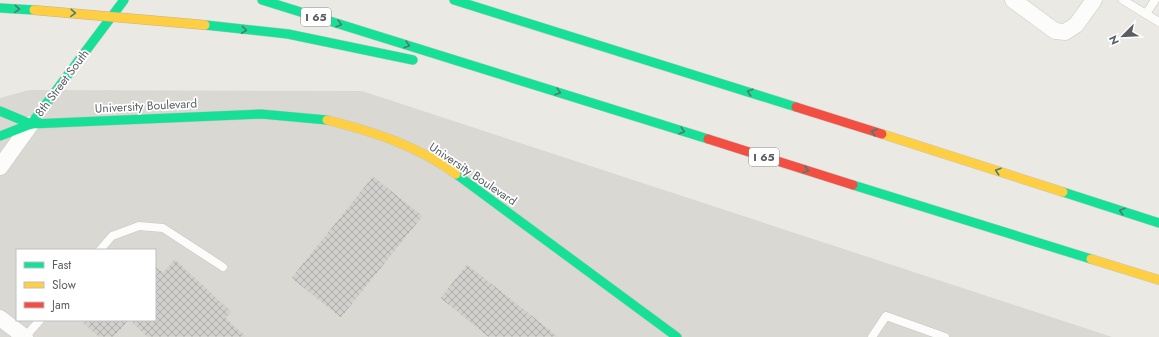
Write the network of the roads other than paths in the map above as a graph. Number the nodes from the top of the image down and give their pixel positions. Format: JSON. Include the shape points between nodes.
{"nodes":[{"id":1,"x":124,"y":0,"type":"edge"},
{"id":2,"x":262,"y":0,"type":"edge"},
{"id":3,"x":454,"y":0,"type":"edge"},
{"id":4,"x":1013,"y":0,"type":"edge"},
{"id":5,"x":1094,"y":0,"type":"edge"},
{"id":6,"x":1123,"y":0,"type":"edge"},
{"id":7,"x":1155,"y":0,"type":"edge"},
{"id":8,"x":0,"y":8,"type":"edge"},
{"id":9,"x":1146,"y":14,"type":"junction"},
{"id":10,"x":1159,"y":22,"type":"edge"},
{"id":11,"x":426,"y":62,"type":"dead end"},
{"id":12,"x":441,"y":66,"type":"dead end"},
{"id":13,"x":533,"y":84,"type":"junction"},
{"id":14,"x":0,"y":111,"type":"edge"},
{"id":15,"x":31,"y":124,"type":"junction"},
{"id":16,"x":0,"y":136,"type":"edge"},
{"id":17,"x":0,"y":167,"type":"edge"},
{"id":18,"x":1159,"y":222,"type":"edge"},
{"id":19,"x":101,"y":249,"type":"edge"},
{"id":20,"x":223,"y":267,"type":"dead end"},
{"id":21,"x":1159,"y":280,"type":"edge"},
{"id":22,"x":0,"y":318,"type":"edge"},
{"id":23,"x":39,"y":321,"type":"edge"},
{"id":24,"x":25,"y":337,"type":"edge"},
{"id":25,"x":677,"y":337,"type":"edge"},
{"id":26,"x":872,"y":337,"type":"edge"},
{"id":27,"x":945,"y":337,"type":"edge"}],
"edges":[{"from":1,"to":15,"type":"main road","name":"8th Street South"},
{"from":2,"to":13,"type":"main road","number":"I 65","one_way":true},
{"from":18,"to":3,"type":"main road","one_way":true},
{"from":4,"to":5,"type":"street","via":[[1055,31],[1066,32],[1076,25]]},
{"from":6,"to":9,"type":"lane"},
{"from":7,"to":9,"type":"lane"},
{"from":8,"to":11,"type":"main road","one_way":true,"bridge":true,"via":[[118,16],[288,34]]},
{"from":9,"to":10,"type":"lane"},
{"from":12,"to":13,"type":"main road"},
{"from":13,"to":21,"type":"main road","number":"I 65","one_way":true},
{"from":14,"to":15,"type":"main road","name":"University Boulevard"},
{"from":15,"to":16,"type":"main road","name":"University Boulevard"},
{"from":15,"to":17,"type":"street","name":"8th Street South"},
{"from":15,"to":25,"type":"main road","name":"University Boulevard","via":[[261,114],[325,120],[374,132],[446,167]]},
{"from":19,"to":20,"type":"lane","via":[[112,236],[139,226],[163,228]]},
{"from":22,"to":24,"type":"street"},
{"from":23,"to":24,"type":"lane"},
{"from":26,"to":27,"type":"lane","via":[[886,316]]}]}
